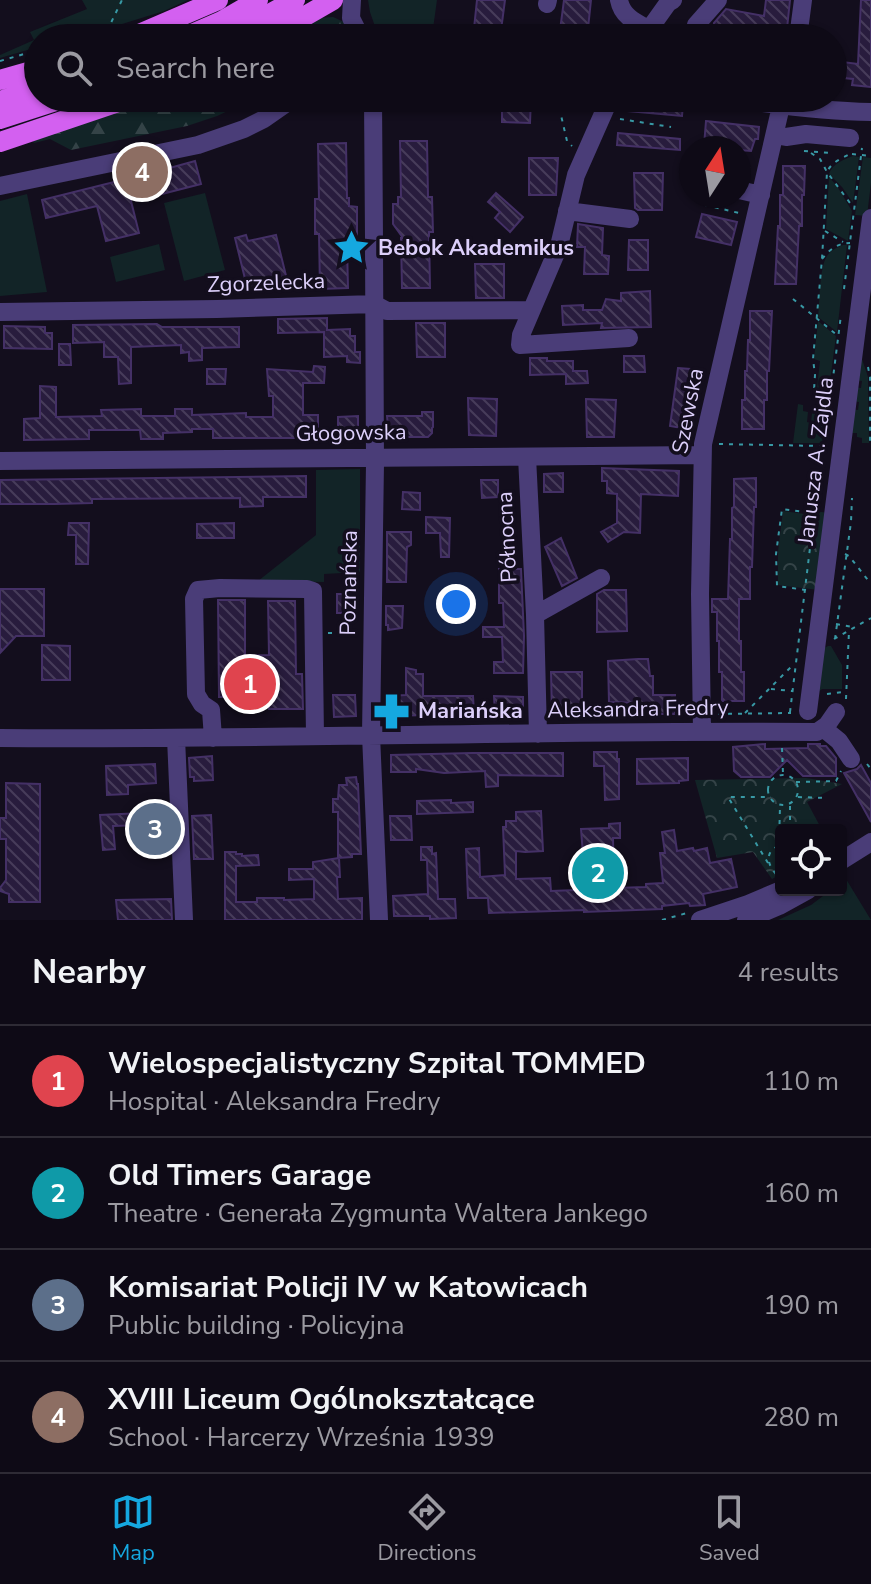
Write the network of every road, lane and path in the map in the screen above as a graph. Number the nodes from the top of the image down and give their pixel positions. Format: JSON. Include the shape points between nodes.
{"nodes":[{"id":1,"x":122,"y":0,"type":"edge"},
{"id":2,"x":218,"y":0,"type":"edge"},
{"id":3,"x":258,"y":0,"type":"edge"},
{"id":4,"x":295,"y":0,"type":"edge"},
{"id":5,"x":619,"y":0,"type":"edge"},
{"id":6,"x":673,"y":0,"type":"edge"},
{"id":7,"x":718,"y":0,"type":"edge"},
{"id":8,"x":803,"y":0,"type":"edge"},
{"id":9,"x":326,"y":5,"type":"edge"},
{"id":10,"x":351,"y":9,"type":"edge"},
{"id":11,"x":111,"y":24,"type":"edge"},
{"id":12,"x":162,"y":24,"type":"edge"},
{"id":13,"x":215,"y":24,"type":"edge"},
{"id":14,"x":251,"y":24,"type":"edge"},
{"id":15,"x":292,"y":24,"type":"edge"},
{"id":16,"x":635,"y":24,"type":"edge"},
{"id":17,"x":652,"y":24,"type":"edge"},
{"id":18,"x":697,"y":24,"type":"edge"},
{"id":19,"x":800,"y":24,"type":"edge"},
{"id":20,"x":24,"y":54,"type":"edge"},
{"id":21,"x":0,"y":61,"type":"edge"},
{"id":22,"x":24,"y":73,"type":"edge"},
{"id":23,"x":0,"y":80,"type":"edge"},
{"id":24,"x":24,"y":93,"type":"edge"},
{"id":25,"x":0,"y":101,"type":"edge"},
{"id":26,"x":847,"y":110,"type":"edge"},
{"id":27,"x":24,"y":111,"type":"edge"},
{"id":28,"x":89,"y":112,"type":"edge"},
{"id":29,"x":274,"y":112,"type":"edge"},
{"id":30,"x":373,"y":112,"type":"edge"},
{"id":31,"x":560,"y":112,"type":"edge"},
{"id":32,"x":605,"y":112,"type":"edge"},
{"id":33,"x":784,"y":112,"type":"edge"},
{"id":34,"x":871,"y":112,"type":"edge"},
{"id":35,"x":603,"y":116,"type":"junction"},
{"id":36,"x":0,"y":119,"type":"edge"},
{"id":37,"x":671,"y":127,"type":"dead end"},
{"id":38,"x":775,"y":135,"type":"junction"},
{"id":39,"x":0,"y":142,"type":"edge"},
{"id":40,"x":854,"y":144,"type":"junction"},
{"id":41,"x":798,"y":151,"type":"dead end"},
{"id":42,"x":809,"y":152,"type":"junction"},
{"id":43,"x":861,"y":155,"type":"junction"},
{"id":44,"x":871,"y":156,"type":"edge"},
{"id":45,"x":583,"y":160,"type":"junction"},
{"id":46,"x":827,"y":172,"type":"junction"},
{"id":47,"x":0,"y":186,"type":"edge"},
{"id":48,"x":751,"y":193,"type":"edge"},
{"id":49,"x":761,"y":195,"type":"junction"},
{"id":50,"x":718,"y":208,"type":"edge"},
{"id":51,"x":854,"y":208,"type":"junction"},
{"id":52,"x":567,"y":211,"type":"junction"},
{"id":53,"x":756,"y":217,"type":"junction"},
{"id":54,"x":871,"y":218,"type":"edge"},
{"id":55,"x":630,"y":219,"type":"dead end"},
{"id":56,"x":824,"y":230,"type":"junction"},
{"id":57,"x":844,"y":243,"type":"junction"},
{"id":58,"x":850,"y":243,"type":"junction"},
{"id":59,"x":822,"y":259,"type":"junction"},
{"id":60,"x":844,"y":289,"type":"dead end"},
{"id":61,"x":793,"y":299,"type":"dead end"},
{"id":62,"x":374,"y":304,"type":"junction"},
{"id":63,"x":530,"y":310,"type":"junction"},
{"id":64,"x":0,"y":312,"type":"edge"},
{"id":65,"x":841,"y":315,"type":"dead end"},
{"id":66,"x":817,"y":318,"type":"junction"},
{"id":67,"x":838,"y":336,"type":"junction"},
{"id":68,"x":629,"y":338,"type":"dead end"},
{"id":69,"x":866,"y":361,"type":"dead end"},
{"id":70,"x":831,"y":392,"type":"junction"},
{"id":71,"x":870,"y":432,"type":"edge"},
{"id":72,"x":826,"y":433,"type":"dead end"},
{"id":73,"x":822,"y":446,"type":"dead end"},
{"id":74,"x":861,"y":446,"type":"dead end"},
{"id":75,"x":870,"y":446,"type":"edge"},
{"id":76,"x":706,"y":449,"type":"junction"},
{"id":77,"x":375,"y":457,"type":"junction"},
{"id":78,"x":527,"y":457,"type":"junction"},
{"id":79,"x":0,"y":461,"type":"edge"},
{"id":80,"x":852,"y":492,"type":"dead end"},
{"id":81,"x":830,"y":510,"type":"dead end"},
{"id":82,"x":810,"y":548,"type":"dead end"},
{"id":83,"x":846,"y":554,"type":"junction"},
{"id":84,"x":601,"y":578,"type":"dead end"},
{"id":85,"x":871,"y":584,"type":"edge"},
{"id":86,"x":805,"y":590,"type":"junction"},
{"id":87,"x":535,"y":615,"type":"junction"},
{"id":88,"x":871,"y":618,"type":"edge"},
{"id":89,"x":837,"y":625,"type":"junction"},
{"id":90,"x":854,"y":627,"type":"junction"},
{"id":91,"x":372,"y":633,"type":"junction"},
{"id":92,"x":314,"y":634,"type":"junction"},
{"id":93,"x":835,"y":639,"type":"junction"},
{"id":94,"x":827,"y":643,"type":"dead end"},
{"id":95,"x":803,"y":657,"type":"dead end"},
{"id":96,"x":796,"y":663,"type":"junction"},
{"id":97,"x":769,"y":688,"type":"junction"},
{"id":98,"x":792,"y":691,"type":"junction"},
{"id":99,"x":846,"y":691,"type":"dead end"},
{"id":100,"x":829,"y":694,"type":"dead end"},
{"id":101,"x":799,"y":712,"type":"junction"},
{"id":102,"x":836,"y":712,"type":"dead end"},
{"id":103,"x":719,"y":714,"type":"dead end"},
{"id":104,"x":744,"y":714,"type":"junction"},
{"id":105,"x":823,"y":728,"type":"junction"},
{"id":106,"x":702,"y":732,"type":"junction"},
{"id":107,"x":538,"y":734,"type":"junction"},
{"id":108,"x":371,"y":735,"type":"junction"},
{"id":109,"x":315,"y":736,"type":"junction"},
{"id":110,"x":0,"y":738,"type":"edge"},
{"id":111,"x":176,"y":738,"type":"junction"},
{"id":112,"x":213,"y":738,"type":"junction"},
{"id":113,"x":782,"y":750,"type":"dead end"},
{"id":114,"x":851,"y":759,"type":"dead end"},
{"id":115,"x":783,"y":775,"type":"junction"},
{"id":116,"x":771,"y":797,"type":"junction"},
{"id":117,"x":797,"y":797,"type":"junction"},
{"id":118,"x":828,"y":798,"type":"dead end"},
{"id":119,"x":790,"y":803,"type":"junction"},
{"id":120,"x":780,"y":804,"type":"junction"},
{"id":121,"x":780,"y":824,"type":"edge"},
{"id":122,"x":790,"y":824,"type":"edge"},
{"id":123,"x":871,"y":842,"type":"edge"},
{"id":124,"x":775,"y":848,"type":"edge"},
{"id":125,"x":847,"y":858,"type":"edge"},
{"id":126,"x":768,"y":863,"type":"junction"},
{"id":127,"x":773,"y":872,"type":"joint"},
{"id":128,"x":775,"y":875,"type":"edge"},
{"id":129,"x":775,"y":891,"type":"edge"},
{"id":130,"x":795,"y":896,"type":"edge"},
{"id":131,"x":758,"y":913,"type":"edge"},
{"id":132,"x":668,"y":918,"type":"dead end"},
{"id":133,"x":184,"y":920,"type":"edge"},
{"id":134,"x":379,"y":920,"type":"edge"},
{"id":135,"x":662,"y":920,"type":"edge"},
{"id":136,"x":700,"y":920,"type":"edge"}],
"edges":[{"from":1,"to":11,"type":"path"},
{"from":2,"to":12,"type":"main road"},
{"from":3,"to":13,"type":"main road"},
{"from":4,"to":14,"type":"main road"},
{"from":5,"to":16,"type":"street"},
{"from":6,"to":17,"type":"street"},
{"from":7,"to":18,"type":"street"},
{"from":8,"to":19,"type":"street"},
{"from":9,"to":10,"type":"street","via":[[338,12]]},
{"from":9,"to":15,"type":"main road"},
{"from":20,"to":21,"type":"path"},
{"from":22,"to":23,"type":"main road"},
{"from":24,"to":25,"type":"main road"},
{"from":26,"to":34,"type":"street"},
{"from":27,"to":36,"type":"main road"},
{"from":28,"to":39,"type":"main road"},
{"from":29,"to":47,"type":"street","via":[[198,145]]},
{"from":30,"to":62,"type":"street","name":"Poznańska"},
{"from":31,"to":45,"type":"path","via":[[567,141]]},
{"from":32,"to":35,"type":"street"},
{"from":33,"to":38,"type":"street","name":"Szewska"},
{"from":35,"to":37,"type":"path"},
{"from":35,"to":45,"type":"street"},
{"from":38,"to":40,"type":"street","via":[[806,134]]},
{"from":38,"to":49,"type":"street","name":"Szewska"},
{"from":40,"to":42,"type":"path"},
{"from":40,"to":43,"type":"path"},
{"from":40,"to":43,"type":"path"},
{"from":40,"to":46,"type":"path"},
{"from":41,"to":42,"type":"path"},
{"from":42,"to":46,"type":"path"},
{"from":43,"to":44,"type":"path"},
{"from":43,"to":51,"type":"path"},
{"from":45,"to":52,"type":"street"},
{"from":46,"to":51,"type":"path"},
{"from":46,"to":56,"type":"path"},
{"from":48,"to":49,"type":"street"},
{"from":49,"to":53,"type":"street","name":"Szewska"},
{"from":50,"to":53,"type":"path"},
{"from":51,"to":58,"type":"path"},
{"from":52,"to":55,"type":"street"},
{"from":52,"to":63,"type":"street","via":[[559,246]]},
{"from":53,"to":76,"type":"street","name":"Szewska"},
{"from":54,"to":101,"type":"street","name":"Janusza A. Zajdla"},
{"from":56,"to":57,"type":"path"},
{"from":56,"to":59,"type":"path"},
{"from":57,"to":58,"type":"path"},
{"from":57,"to":59,"type":"path"},
{"from":58,"to":60,"type":"path"},
{"from":59,"to":66,"type":"path"},
{"from":61,"to":66,"type":"path"},
{"from":62,"to":63,"type":"street","name":"Zgorzelecka","via":[[387,311]]},
{"from":62,"to":64,"type":"street","name":"Zgorzelecka"},
{"from":62,"to":77,"type":"street","name":"Poznańska"},
{"from":63,"to":68,"type":"street","via":[[520,345]]},
{"from":65,"to":67,"type":"path"},
{"from":66,"to":67,"type":"path"},
{"from":66,"to":70,"type":"path","via":[[814,390]]},
{"from":67,"to":70,"type":"path"},
{"from":69,"to":71,"type":"path"},
{"from":70,"to":72,"type":"path"},
{"from":71,"to":75,"type":"path"},
{"from":73,"to":76,"type":"path"},
{"from":74,"to":75,"type":"path"},
{"from":76,"to":78,"type":"street","name":"Głogowska"},
{"from":76,"to":106,"type":"street","name":"Szewska"},
{"from":77,"to":78,"type":"street","name":"Głogowska"},
{"from":77,"to":79,"type":"street","name":"Głogowska"},
{"from":77,"to":91,"type":"street","name":"Poznańska"},
{"from":78,"to":87,"type":"street","name":"Północna"},
{"from":80,"to":83,"type":"path"},
{"from":81,"to":86,"type":"path","via":[[782,509],[777,586]]},
{"from":82,"to":86,"type":"path"},
{"from":83,"to":85,"type":"path"},
{"from":83,"to":89,"type":"path"},
{"from":84,"to":87,"type":"street"},
{"from":86,"to":96,"type":"path"},
{"from":87,"to":107,"type":"street","name":"Północna"},
{"from":88,"to":90,"type":"path"},
{"from":89,"to":90,"type":"path"},
{"from":89,"to":93,"type":"path"},
{"from":90,"to":93,"type":"path"},
{"from":91,"to":92,"type":"path"},
{"from":91,"to":108,"type":"street","name":"Poznańska"},
{"from":92,"to":109,"type":"street"},
{"from":92,"to":112,"type":"street","via":[[311,590],[220,588],[195,593],[196,694],[211,710]]},
{"from":93,"to":94,"type":"path"},
{"from":95,"to":96,"type":"path"},
{"from":96,"to":97,"type":"path"},
{"from":96,"to":98,"type":"path"},
{"from":97,"to":98,"type":"path"},
{"from":97,"to":104,"type":"path"},
{"from":98,"to":101,"type":"path"},
{"from":99,"to":100,"type":"path"},
{"from":101,"to":104,"type":"path"},
{"from":102,"to":105,"type":"street"},
{"from":103,"to":104,"type":"path"},
{"from":105,"to":106,"type":"street","name":"Aleksandra Fredry"},
{"from":105,"to":114,"type":"street"},
{"from":106,"to":107,"type":"street","name":"Aleksandra Fredry"},
{"from":107,"to":108,"type":"street","name":"Aleksandra Fredry"},
{"from":108,"to":109,"type":"street","name":"Aleksandra Fredry"},
{"from":108,"to":134,"type":"street","name":"Poznańska"},
{"from":109,"to":112,"type":"street","name":"Aleksandra Fredry"},
{"from":110,"to":111,"type":"street","name":"Aleksandra Fredry"},
{"from":111,"to":112,"type":"street","name":"Aleksandra Fredry"},
{"from":111,"to":133,"type":"street"},
{"from":113,"to":115,"type":"path"},
{"from":115,"to":116,"type":"path","via":[[770,783]]},
{"from":115,"to":117,"type":"path","via":[[796,782]]},
{"from":116,"to":120,"type":"path"},
{"from":116,"to":126,"type":"path","via":[[728,797]]},
{"from":117,"to":118,"type":"path"},
{"from":117,"to":119,"type":"path"},
{"from":119,"to":120,"type":"path"},
{"from":119,"to":122,"type":"path"},
{"from":120,"to":121,"type":"path"},
{"from":123,"to":125,"type":"street"},
{"from":124,"to":126,"type":"path"},
{"from":126,"to":127,"type":"path"},
{"from":127,"to":128,"type":"path"},
{"from":129,"to":131,"type":"street"},
{"from":130,"to":131,"type":"street"},
{"from":131,"to":136,"type":"street"},
{"from":132,"to":135,"type":"path"}]}
